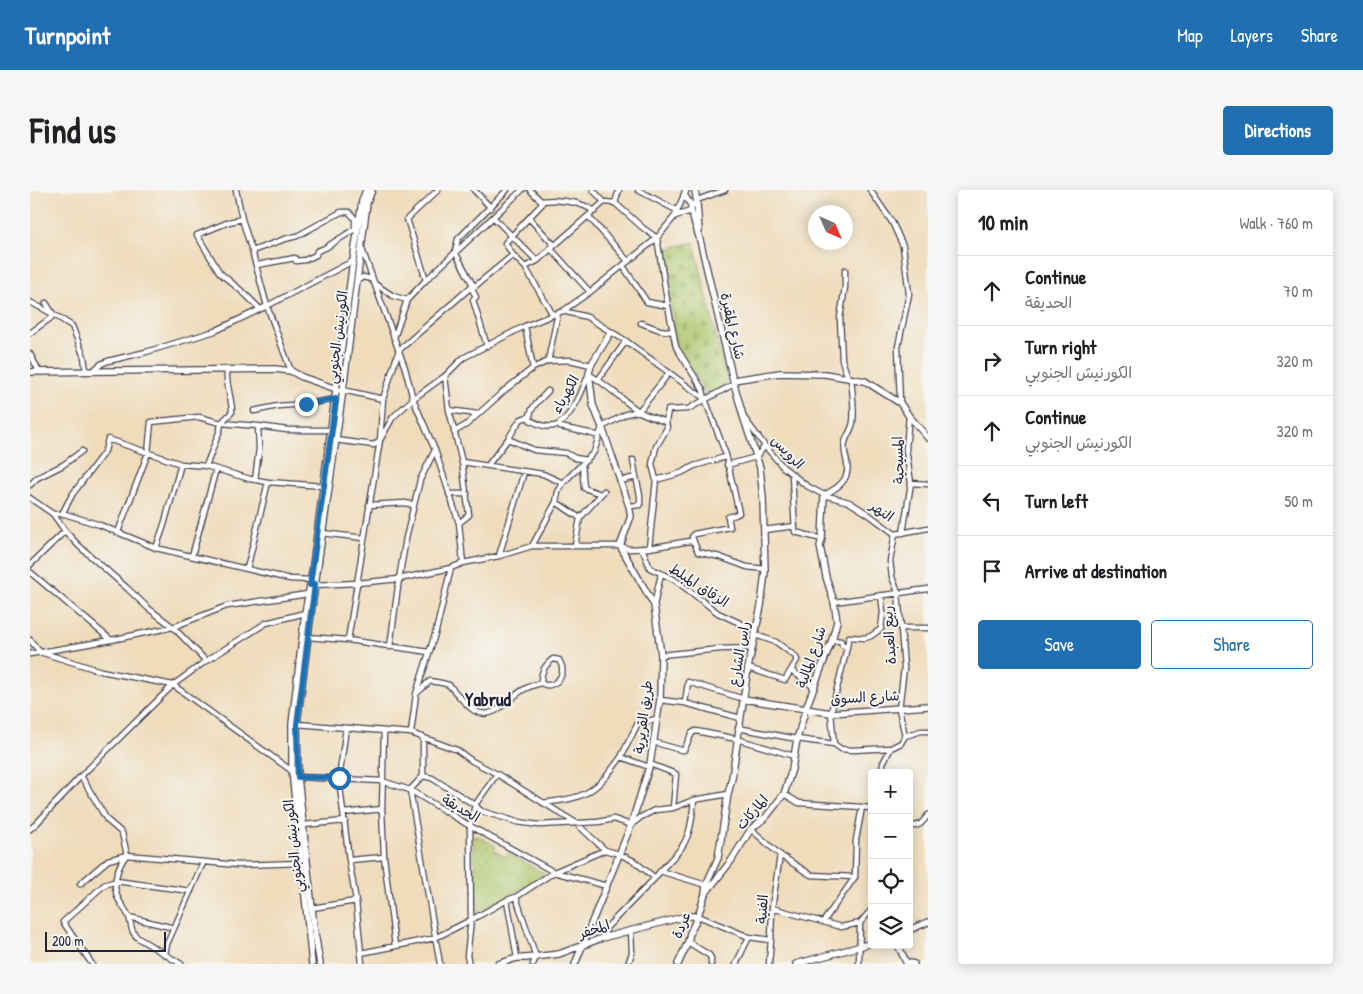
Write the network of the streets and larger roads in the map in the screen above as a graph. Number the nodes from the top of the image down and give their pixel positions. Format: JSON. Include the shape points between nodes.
{"nodes":[{"id":1,"x":236,"y":190,"type":"edge"},
{"id":2,"x":366,"y":190,"type":"edge"},
{"id":3,"x":372,"y":190,"type":"edge"},
{"id":4,"x":438,"y":190,"type":"edge"},
{"id":5,"x":474,"y":190,"type":"edge"},
{"id":6,"x":505,"y":190,"type":"edge"},
{"id":7,"x":522,"y":190,"type":"edge"},
{"id":8,"x":530,"y":190,"type":"edge"},
{"id":9,"x":593,"y":190,"type":"edge"},
{"id":10,"x":619,"y":190,"type":"edge"},
{"id":11,"x":638,"y":190,"type":"edge"},
{"id":12,"x":696,"y":190,"type":"edge"},
{"id":13,"x":725,"y":190,"type":"edge"},
{"id":14,"x":870,"y":190,"type":"edge"},
{"id":15,"x":644,"y":192,"type":"edge"},
{"id":16,"x":685,"y":192,"type":"edge"},
{"id":17,"x":541,"y":201,"type":"junction"},
{"id":18,"x":604,"y":202,"type":"junction"},
{"id":19,"x":615,"y":203,"type":"junction"},
{"id":20,"x":694,"y":205,"type":"junction"},
{"id":21,"x":491,"y":208,"type":"junction"},
{"id":22,"x":676,"y":210,"type":"junction"},
{"id":23,"x":594,"y":211,"type":"junction"},
{"id":24,"x":588,"y":216,"type":"junction"},
{"id":25,"x":674,"y":216,"type":"junction"},
{"id":26,"x":494,"y":218,"type":"junction"},
{"id":27,"x":529,"y":218,"type":"junction"},
{"id":28,"x":242,"y":219,"type":"junction"},
{"id":29,"x":357,"y":222,"type":"junction"},
{"id":30,"x":513,"y":236,"type":"junction"},
{"id":31,"x":657,"y":238,"type":"junction"},
{"id":32,"x":700,"y":240,"type":"junction"},
{"id":33,"x":361,"y":246,"type":"junction"},
{"id":34,"x":552,"y":246,"type":"junction"},
{"id":35,"x":252,"y":251,"type":"junction"},
{"id":36,"x":455,"y":252,"type":"junction"},
{"id":37,"x":513,"y":254,"type":"junction"},
{"id":38,"x":353,"y":261,"type":"junction"},
{"id":39,"x":537,"y":261,"type":"junction"},
{"id":40,"x":628,"y":261,"type":"junction"},
{"id":41,"x":257,"y":264,"type":"junction"},
{"id":42,"x":623,"y":266,"type":"junction"},
{"id":43,"x":525,"y":267,"type":"junction"},
{"id":44,"x":845,"y":270,"type":"dead end"},
{"id":45,"x":426,"y":280,"type":"junction"},
{"id":46,"x":357,"y":281,"type":"junction"},
{"id":47,"x":375,"y":284,"type":"junction"},
{"id":48,"x":473,"y":287,"type":"junction"},
{"id":49,"x":590,"y":292,"type":"junction"},
{"id":50,"x":407,"y":300,"type":"junction"},
{"id":51,"x":30,"y":302,"type":"edge"},
{"id":52,"x":46,"y":303,"type":"dead end"},
{"id":53,"x":268,"y":306,"type":"junction"},
{"id":54,"x":668,"y":306,"type":"junction"},
{"id":55,"x":260,"y":309,"type":"junction"},
{"id":56,"x":558,"y":313,"type":"junction"},
{"id":57,"x":53,"y":314,"type":"junction"},
{"id":58,"x":641,"y":323,"type":"dead end"},
{"id":59,"x":525,"y":326,"type":"junction"},
{"id":60,"x":610,"y":332,"type":"junction"},
{"id":61,"x":673,"y":332,"type":"junction"},
{"id":62,"x":30,"y":333,"type":"edge"},
{"id":63,"x":394,"y":338,"type":"junction"},
{"id":64,"x":626,"y":341,"type":"junction"},
{"id":65,"x":487,"y":346,"type":"junction"},
{"id":66,"x":399,"y":350,"type":"junction"},
{"id":67,"x":30,"y":354,"type":"edge"},
{"id":68,"x":548,"y":362,"type":"junction"},
{"id":69,"x":591,"y":366,"type":"junction"},
{"id":70,"x":533,"y":368,"type":"junction"},
{"id":71,"x":227,"y":369,"type":"junction"},
{"id":72,"x":39,"y":371,"type":"junction"},
{"id":73,"x":86,"y":371,"type":"junction"},
{"id":74,"x":93,"y":371,"type":"junction"},
{"id":75,"x":291,"y":371,"type":"junction"},
{"id":76,"x":30,"y":372,"type":"edge"},
{"id":77,"x":589,"y":374,"type":"junction"},
{"id":78,"x":669,"y":374,"type":"junction"},
{"id":79,"x":445,"y":376,"type":"junction"},
{"id":80,"x":849,"y":378,"type":"junction"},
{"id":81,"x":598,"y":380,"type":"junction"},
{"id":82,"x":734,"y":382,"type":"junction"},
{"id":83,"x":340,"y":390,"type":"junction"},
{"id":84,"x":548,"y":391,"type":"dead end"},
{"id":85,"x":383,"y":398,"type":"junction"},
{"id":86,"x":336,"y":399,"type":"junction"},
{"id":87,"x":413,"y":399,"type":"junction"},
{"id":88,"x":705,"y":400,"type":"junction"},
{"id":89,"x":900,"y":403,"type":"junction"},
{"id":90,"x":449,"y":410,"type":"junction"},
{"id":91,"x":254,"y":411,"type":"dead end"},
{"id":92,"x":639,"y":411,"type":"junction"},
{"id":93,"x":477,"y":414,"type":"junction"},
{"id":94,"x":743,"y":416,"type":"junction"},
{"id":95,"x":909,"y":416,"type":"junction"},
{"id":96,"x":529,"y":417,"type":"junction"},
{"id":97,"x":666,"y":422,"type":"junction"},
{"id":98,"x":221,"y":424,"type":"junction"},
{"id":99,"x":558,"y":425,"type":"junction"},
{"id":100,"x":258,"y":426,"type":"junction"},
{"id":101,"x":602,"y":427,"type":"junction"},
{"id":102,"x":331,"y":430,"type":"junction"},
{"id":103,"x":454,"y":432,"type":"junction"},
{"id":104,"x":599,"y":436,"type":"junction"},
{"id":105,"x":928,"y":438,"type":"edge"},
{"id":106,"x":508,"y":439,"type":"junction"},
{"id":107,"x":335,"y":440,"type":"junction"},
{"id":108,"x":380,"y":440,"type":"junction"},
{"id":109,"x":765,"y":446,"type":"junction"},
{"id":110,"x":435,"y":450,"type":"junction"},
{"id":111,"x":82,"y":451,"type":"dead end"},
{"id":112,"x":148,"y":453,"type":"junction"},
{"id":113,"x":725,"y":457,"type":"junction"},
{"id":114,"x":756,"y":457,"type":"junction"},
{"id":115,"x":587,"y":460,"type":"junction"},
{"id":116,"x":633,"y":460,"type":"dead end"},
{"id":117,"x":462,"y":462,"type":"junction"},
{"id":118,"x":181,"y":464,"type":"junction"},
{"id":119,"x":582,"y":464,"type":"junction"},
{"id":120,"x":488,"y":465,"type":"junction"},
{"id":121,"x":727,"y":465,"type":"junction"},
{"id":122,"x":206,"y":466,"type":"junction"},
{"id":123,"x":216,"y":469,"type":"junction"},
{"id":124,"x":524,"y":472,"type":"junction"},
{"id":125,"x":792,"y":474,"type":"junction"},
{"id":126,"x":636,"y":477,"type":"junction"},
{"id":127,"x":255,"y":480,"type":"junction"},
{"id":128,"x":656,"y":480,"type":"junction"},
{"id":129,"x":620,"y":481,"type":"junction"},
{"id":130,"x":268,"y":482,"type":"junction"},
{"id":131,"x":563,"y":483,"type":"junction"},
{"id":132,"x":911,"y":484,"type":"junction"},
{"id":133,"x":928,"y":484,"type":"edge"},
{"id":134,"x":30,"y":485,"type":"edge"},
{"id":135,"x":324,"y":486,"type":"junction"},
{"id":136,"x":449,"y":494,"type":"junction"},
{"id":137,"x":467,"y":494,"type":"junction"},
{"id":138,"x":824,"y":495,"type":"junction"},
{"id":139,"x":30,"y":498,"type":"edge"},
{"id":140,"x":556,"y":502,"type":"junction"},
{"id":141,"x":369,"y":505,"type":"junction"},
{"id":142,"x":414,"y":505,"type":"junction"},
{"id":143,"x":630,"y":506,"type":"junction"},
{"id":144,"x":53,"y":514,"type":"junction"},
{"id":145,"x":62,"y":514,"type":"junction"},
{"id":146,"x":580,"y":518,"type":"junction"},
{"id":147,"x":459,"y":523,"type":"junction"},
{"id":148,"x":795,"y":526,"type":"junction"},
{"id":149,"x":928,"y":528,"type":"edge"},
{"id":150,"x":764,"y":530,"type":"junction"},
{"id":151,"x":65,"y":531,"type":"junction"},
{"id":152,"x":118,"y":532,"type":"junction"},
{"id":153,"x":903,"y":533,"type":"junction"},
{"id":154,"x":322,"y":534,"type":"junction"},
{"id":155,"x":895,"y":534,"type":"junction"},
{"id":156,"x":364,"y":538,"type":"junction"},
{"id":157,"x":822,"y":539,"type":"junction"},
{"id":158,"x":694,"y":542,"type":"junction"},
{"id":159,"x":532,"y":546,"type":"junction"},
{"id":160,"x":575,"y":546,"type":"junction"},
{"id":161,"x":620,"y":546,"type":"junction"},
{"id":162,"x":156,"y":548,"type":"junction"},
{"id":163,"x":642,"y":548,"type":"junction"},
{"id":164,"x":649,"y":548,"type":"junction"},
{"id":165,"x":192,"y":556,"type":"junction"},
{"id":166,"x":499,"y":556,"type":"junction"},
{"id":167,"x":463,"y":563,"type":"junction"},
{"id":168,"x":30,"y":565,"type":"edge"},
{"id":169,"x":451,"y":568,"type":"junction"},
{"id":170,"x":247,"y":569,"type":"junction"},
{"id":171,"x":765,"y":569,"type":"junction"},
{"id":172,"x":30,"y":572,"type":"edge"},
{"id":173,"x":661,"y":574,"type":"junction"},
{"id":174,"x":399,"y":579,"type":"junction"},
{"id":175,"x":312,"y":583,"type":"junction"},
{"id":176,"x":357,"y":583,"type":"junction"},
{"id":177,"x":928,"y":589,"type":"edge"},
{"id":178,"x":898,"y":592,"type":"junction"},
{"id":179,"x":308,"y":594,"type":"junction"},
{"id":180,"x":882,"y":594,"type":"junction"},
{"id":181,"x":834,"y":602,"type":"junction"},
{"id":182,"x":654,"y":605,"type":"junction"},
{"id":183,"x":305,"y":613,"type":"junction"},
{"id":184,"x":172,"y":627,"type":"junction"},
{"id":185,"x":901,"y":628,"type":"junction"},
{"id":186,"x":928,"y":628,"type":"edge"},
{"id":187,"x":755,"y":633,"type":"junction"},
{"id":188,"x":307,"y":638,"type":"junction"},
{"id":189,"x":30,"y":640,"type":"edge"},
{"id":190,"x":111,"y":640,"type":"junction"},
{"id":191,"x":348,"y":640,"type":"junction"},
{"id":192,"x":832,"y":640,"type":"junction"},
{"id":193,"x":390,"y":647,"type":"junction"},
{"id":194,"x":846,"y":647,"type":"junction"},
{"id":195,"x":752,"y":648,"type":"junction"},
{"id":196,"x":40,"y":652,"type":"junction"},
{"id":197,"x":429,"y":652,"type":"junction"},
{"id":198,"x":30,"y":654,"type":"edge"},
{"id":199,"x":661,"y":654,"type":"junction"},
{"id":200,"x":206,"y":661,"type":"junction"},
{"id":201,"x":748,"y":668,"type":"junction"},
{"id":202,"x":791,"y":670,"type":"junction"},
{"id":203,"x":541,"y":683,"type":"junction"},
{"id":204,"x":173,"y":685,"type":"junction"},
{"id":205,"x":815,"y":688,"type":"junction"},
{"id":206,"x":416,"y":694,"type":"junction"},
{"id":207,"x":744,"y":698,"type":"junction"},
{"id":208,"x":660,"y":700,"type":"junction"},
{"id":209,"x":686,"y":703,"type":"junction"},
{"id":210,"x":928,"y":706,"type":"edge"},
{"id":211,"x":806,"y":708,"type":"junction"},
{"id":212,"x":899,"y":709,"type":"junction"},
{"id":213,"x":831,"y":713,"type":"junction"},
{"id":214,"x":740,"y":718,"type":"junction"},
{"id":215,"x":657,"y":719,"type":"junction"},
{"id":216,"x":297,"y":724,"type":"junction"},
{"id":217,"x":346,"y":728,"type":"junction"},
{"id":218,"x":738,"y":728,"type":"junction"},
{"id":219,"x":384,"y":731,"type":"junction"},
{"id":220,"x":928,"y":732,"type":"edge"},
{"id":221,"x":411,"y":733,"type":"junction"},
{"id":222,"x":905,"y":736,"type":"junction"},
{"id":223,"x":423,"y":737,"type":"junction"},
{"id":224,"x":737,"y":739,"type":"junction"},
{"id":225,"x":797,"y":739,"type":"junction"},
{"id":226,"x":653,"y":742,"type":"junction"},
{"id":227,"x":834,"y":744,"type":"junction"},
{"id":228,"x":891,"y":748,"type":"junction"},
{"id":229,"x":794,"y":756,"type":"junction"},
{"id":230,"x":622,"y":758,"type":"junction"},
{"id":231,"x":649,"y":766,"type":"junction"},
{"id":232,"x":882,"y":769,"type":"edge"},
{"id":233,"x":292,"y":771,"type":"junction"},
{"id":234,"x":497,"y":774,"type":"junction"},
{"id":235,"x":80,"y":776,"type":"junction"},
{"id":236,"x":422,"y":776,"type":"junction"},
{"id":237,"x":298,"y":777,"type":"junction"},
{"id":238,"x":339,"y":778,"type":"junction"},
{"id":239,"x":382,"y":781,"type":"junction"},
{"id":240,"x":410,"y":790,"type":"junction"},
{"id":241,"x":728,"y":794,"type":"junction"},
{"id":242,"x":784,"y":794,"type":"junction"},
{"id":243,"x":694,"y":800,"type":"junction"},
{"id":244,"x":542,"y":804,"type":"junction"},
{"id":245,"x":474,"y":805,"type":"junction"},
{"id":246,"x":862,"y":807,"type":"junction"},
{"id":247,"x":868,"y":807,"type":"edge"},
{"id":248,"x":673,"y":808,"type":"junction"},
{"id":249,"x":382,"y":809,"type":"junction"},
{"id":250,"x":344,"y":813,"type":"junction"},
{"id":251,"x":928,"y":816,"type":"edge"},
{"id":252,"x":345,"y":821,"type":"junction"},
{"id":253,"x":576,"y":823,"type":"junction"},
{"id":254,"x":631,"y":824,"type":"junction"},
{"id":255,"x":303,"y":825,"type":"junction"},
{"id":256,"x":470,"y":826,"type":"junction"},
{"id":257,"x":31,"y":827,"type":"edge"},
{"id":258,"x":913,"y":827,"type":"edge"},
{"id":259,"x":751,"y":829,"type":"junction"},
{"id":260,"x":605,"y":850,"type":"junction"},
{"id":261,"x":619,"y":854,"type":"junction"},
{"id":262,"x":127,"y":855,"type":"junction"},
{"id":263,"x":780,"y":855,"type":"junction"},
{"id":264,"x":384,"y":857,"type":"junction"},
{"id":265,"x":349,"y":860,"type":"junction"},
{"id":266,"x":203,"y":863,"type":"junction"},
{"id":267,"x":302,"y":863,"type":"junction"},
{"id":268,"x":660,"y":871,"type":"junction"},
{"id":269,"x":554,"y":872,"type":"junction"},
{"id":270,"x":855,"y":877,"type":"junction"},
{"id":271,"x":655,"y":878,"type":"junction"},
{"id":272,"x":116,"y":881,"type":"junction"},
{"id":273,"x":80,"y":884,"type":"dead end"},
{"id":274,"x":706,"y":885,"type":"junction"},
{"id":275,"x":607,"y":886,"type":"junction"},
{"id":276,"x":191,"y":891,"type":"junction"},
{"id":277,"x":705,"y":894,"type":"junction"},
{"id":278,"x":516,"y":897,"type":"junction"},
{"id":279,"x":507,"y":900,"type":"junction"},
{"id":280,"x":356,"y":901,"type":"junction"},
{"id":281,"x":312,"y":908,"type":"junction"},
{"id":282,"x":772,"y":908,"type":"junction"},
{"id":283,"x":868,"y":914,"type":"edge"},
{"id":284,"x":698,"y":916,"type":"junction"},
{"id":285,"x":129,"y":917,"type":"junction"},
{"id":286,"x":472,"y":920,"type":"junction"},
{"id":287,"x":823,"y":922,"type":"junction"},
{"id":288,"x":928,"y":922,"type":"edge"},
{"id":289,"x":860,"y":923,"type":"junction"},
{"id":290,"x":174,"y":928,"type":"junction"},
{"id":291,"x":913,"y":928,"type":"edge"},
{"id":292,"x":631,"y":931,"type":"junction"},
{"id":293,"x":749,"y":937,"type":"junction"},
{"id":294,"x":435,"y":938,"type":"junction"},
{"id":295,"x":602,"y":938,"type":"junction"},
{"id":296,"x":772,"y":940,"type":"junction"},
{"id":297,"x":688,"y":942,"type":"junction"},
{"id":298,"x":868,"y":944,"type":"edge"},
{"id":299,"x":583,"y":945,"type":"junction"},
{"id":300,"x":396,"y":946,"type":"junction"},
{"id":301,"x":859,"y":947,"type":"junction"},
{"id":302,"x":900,"y":949,"type":"edge"},
{"id":303,"x":361,"y":953,"type":"junction"},
{"id":304,"x":165,"y":954,"type":"junction"},
{"id":305,"x":536,"y":957,"type":"junction"},
{"id":306,"x":517,"y":958,"type":"junction"},
{"id":307,"x":92,"y":964,"type":"edge"},
{"id":308,"x":181,"y":964,"type":"edge"},
{"id":309,"x":312,"y":964,"type":"edge"},
{"id":310,"x":320,"y":964,"type":"edge"},
{"id":311,"x":362,"y":964,"type":"edge"},
{"id":312,"x":440,"y":964,"type":"edge"},
{"id":313,"x":469,"y":964,"type":"edge"},
{"id":314,"x":498,"y":964,"type":"edge"},
{"id":315,"x":533,"y":964,"type":"edge"},
{"id":316,"x":575,"y":964,"type":"edge"},
{"id":317,"x":628,"y":964,"type":"edge"},
{"id":318,"x":678,"y":964,"type":"edge"},
{"id":319,"x":711,"y":964,"type":"edge"},
{"id":320,"x":736,"y":964,"type":"edge"},
{"id":321,"x":769,"y":964,"type":"edge"},
{"id":322,"x":796,"y":964,"type":"edge"},
{"id":323,"x":858,"y":964,"type":"edge"},
{"id":324,"x":914,"y":964,"type":"edge"}],
"edges":[{"from":1,"to":28,"type":"street"},
{"from":2,"to":29,"type":"street","name":"الكورنيش الجنوبي"},
{"from":3,"to":33,"type":"street","name":"الكورنيش الجنوبي","via":[[367,202]]},
{"from":4,"to":45,"type":"street","via":[[407,219]]},
{"from":5,"to":21,"type":"street"},
{"from":6,"to":21,"type":"street"},
{"from":7,"to":26,"type":"street"},
{"from":8,"to":17,"type":"street"},
{"from":9,"to":18,"type":"street"},
{"from":10,"to":19,"type":"street"},
{"from":11,"to":15,"type":"street"},
{"from":12,"to":20,"type":"street"},
{"from":13,"to":20,"type":"street"},
{"from":14,"to":89,"type":"street","via":[[892,222],[903,246],[909,294],[898,347]]},
{"from":15,"to":22,"type":"street"},
{"from":16,"to":20,"type":"street"},
{"from":16,"to":22,"type":"street"},
{"from":17,"to":23,"type":"street","via":[[560,200],[585,205]]},
{"from":17,"to":27,"type":"street","via":[[542,204]]},
{"from":18,"to":19,"type":"street"},
{"from":18,"to":23,"type":"street"},
{"from":19,"to":31,"type":"street"},
{"from":20,"to":25,"type":"street"},
{"from":20,"to":32,"type":"street"},
{"from":20,"to":32,"type":"street"},
{"from":21,"to":36,"type":"street","via":[[458,239]]},
{"from":22,"to":25,"type":"street"},
{"from":23,"to":24,"type":"street"},
{"from":24,"to":34,"type":"street"},
{"from":24,"to":40,"type":"street"},
{"from":25,"to":31,"type":"street"},
{"from":26,"to":30,"type":"street"},
{"from":26,"to":36,"type":"street"},
{"from":27,"to":30,"type":"street"},
{"from":27,"to":34,"type":"street"},
{"from":28,"to":35,"type":"street"},
{"from":28,"to":55,"type":"street","via":[[197,235],[220,273]]},
{"from":29,"to":35,"type":"street","via":[[349,212],[341,212],[297,236]]},
{"from":29,"to":38,"type":"street","name":"الكورنيش الجنوبي"},
{"from":29,"to":41,"type":"street","via":[[355,229],[305,260],[296,261],[295,258]]},
{"from":30,"to":37,"type":"street","via":[[505,243]]},
{"from":30,"to":39,"type":"street"},
{"from":31,"to":40,"type":"street"},
{"from":31,"to":54,"type":"street"},
{"from":32,"to":82,"type":"street","name":"شارع المقبرة"},
{"from":33,"to":46,"type":"street","name":"الكورنيش الجنوبي"},
{"from":33,"to":47,"type":"street"},
{"from":34,"to":39,"type":"street"},
{"from":34,"to":49,"type":"street"},
{"from":35,"to":41,"type":"street"},
{"from":36,"to":45,"type":"street"},
{"from":36,"to":48,"type":"street"},
{"from":37,"to":43,"type":"street"},
{"from":37,"to":48,"type":"street"},
{"from":38,"to":53,"type":"street"},
{"from":38,"to":83,"type":"street","name":"الكورنيش الجنوبي"},
{"from":39,"to":43,"type":"street"},
{"from":40,"to":42,"type":"street"},
{"from":41,"to":53,"type":"street"},
{"from":42,"to":49,"type":"street"},
{"from":42,"to":54,"type":"street","via":[[647,302]]},
{"from":43,"to":56,"type":"street"},
{"from":44,"to":80,"type":"street","via":[[840,318],[842,360]]},
{"from":45,"to":50,"type":"street"},
{"from":46,"to":47,"type":"street","via":[[363,277]]},
{"from":46,"to":83,"type":"street","name":"الكورنيش الجنوبي"},
{"from":47,"to":50,"type":"street","via":[[392,296]]},
{"from":47,"to":63,"type":"street"},
{"from":48,"to":65,"type":"street","via":[[476,296],[473,300]]},
{"from":48,"to":66,"type":"street"},
{"from":49,"to":56,"type":"street"},
{"from":50,"to":63,"type":"street"},
{"from":51,"to":57,"type":"street"},
{"from":52,"to":57,"type":"street"},
{"from":53,"to":55,"type":"street"},
{"from":53,"to":75,"type":"street"},
{"from":54,"to":61,"type":"street"},
{"from":55,"to":74,"type":"street","via":[[215,331],[108,361]]},
{"from":56,"to":59,"type":"street"},
{"from":56,"to":60,"type":"street","via":[[587,317]]},
{"from":56,"to":68,"type":"street"},
{"from":57,"to":62,"type":"street"},
{"from":57,"to":73,"type":"street","via":[[72,326]]},
{"from":58,"to":61,"type":"street"},
{"from":59,"to":65,"type":"street"},
{"from":59,"to":70,"type":"street"},
{"from":60,"to":64,"type":"street"},
{"from":60,"to":69,"type":"street"},
{"from":61,"to":88,"type":"street","via":[[676,347],[703,390]]},
{"from":63,"to":66,"type":"street"},
{"from":64,"to":78,"type":"street"},
{"from":64,"to":81,"type":"street"},
{"from":65,"to":79,"type":"street","via":[[463,358]]},
{"from":66,"to":85,"type":"street"},
{"from":66,"to":87,"type":"street"},
{"from":67,"to":72,"type":"street"},
{"from":68,"to":69,"type":"street","via":[[570,360]]},
{"from":68,"to":70,"type":"street"},
{"from":69,"to":77,"type":"street"},
{"from":70,"to":93,"type":"street"},
{"from":71,"to":74,"type":"street"},
{"from":71,"to":75,"type":"street"},
{"from":71,"to":98,"type":"street","via":[[232,412]]},
{"from":72,"to":73,"type":"street"},
{"from":72,"to":76,"type":"street"},
{"from":73,"to":74,"type":"street"},
{"from":75,"to":83,"type":"street"},
{"from":77,"to":81,"type":"street"},
{"from":77,"to":99,"type":"street","name":"الكهرباء","via":[[565,421]]},
{"from":77,"to":101,"type":"street","via":[[593,405]]},
{"from":78,"to":88,"type":"street"},
{"from":78,"to":92,"type":"street"},
{"from":79,"to":87,"type":"street"},
{"from":79,"to":90,"type":"street"},
{"from":80,"to":82,"type":"street","via":[[780,373]]},
{"from":80,"to":89,"type":"street","via":[[865,381]]},
{"from":80,"to":138,"type":"street","via":[[854,416],[844,444],[847,473],[839,487]]},
{"from":81,"to":92,"type":"street"},
{"from":82,"to":88,"type":"street"},
{"from":82,"to":94,"type":"street","name":"شارع المقبرة"},
{"from":83,"to":85,"type":"street"},
{"from":83,"to":86,"type":"street","name":"الكورنيش الجنوبي"},
{"from":83,"to":107,"type":"street","name":"الكورنيش الجنوبي"},
{"from":84,"to":96,"type":"street","via":[[532,408]]},
{"from":85,"to":108,"type":"street"},
{"from":86,"to":91,"type":"street"},
{"from":86,"to":102,"type":"street","name":"الكورنيش الجنوبي"},
{"from":87,"to":108,"type":"street","via":[[393,417]]},
{"from":87,"to":110,"type":"street"},
{"from":88,"to":97,"type":"street","via":[[688,409],[668,410]]},
{"from":88,"to":113,"type":"street"},
{"from":89,"to":95,"type":"street"},
{"from":90,"to":93,"type":"street"},
{"from":90,"to":103,"type":"street"},
{"from":92,"to":97,"type":"street"},
{"from":92,"to":101,"type":"street"},
{"from":93,"to":103,"type":"street"},
{"from":94,"to":109,"type":"street","name":"الرويس"},
{"from":94,"to":114,"type":"street","name":"راس الشارع"},
{"from":95,"to":105,"type":"street"},
{"from":95,"to":132,"type":"street","name":"المسيحية","via":[[906,449]]},
{"from":96,"to":99,"type":"street","via":[[544,427]]},
{"from":96,"to":106,"type":"street","via":[[520,420]]},
{"from":97,"to":128,"type":"street","via":[[667,428],[656,447],[652,464]]},
{"from":98,"to":100,"type":"street"},
{"from":98,"to":112,"type":"street","via":[[199,418],[151,422]]},
{"from":98,"to":122,"type":"street"},
{"from":99,"to":104,"type":"street"},
{"from":100,"to":102,"type":"street"},
{"from":100,"to":127,"type":"street"},
{"from":101,"to":104,"type":"street"},
{"from":101,"to":129,"type":"street"},
{"from":102,"to":135,"type":"street","name":"الكورنيش الجنوبي"},
{"from":103,"to":117,"type":"street"},
{"from":104,"to":115,"type":"street","via":[[594,452]]},
{"from":106,"to":115,"type":"street","via":[[534,450],[566,453]]},
{"from":106,"to":120,"type":"street"},
{"from":107,"to":108,"type":"street","via":[[374,445]]},
{"from":107,"to":154,"type":"street","name":"الكورنيش الجنوبي"},
{"from":108,"to":141,"type":"street"},
{"from":109,"to":114,"type":"street"},
{"from":109,"to":125,"type":"street","name":"الرويس"},
{"from":110,"to":136,"type":"street"},
{"from":110,"to":142,"type":"street","via":[[420,480]]},
{"from":111,"to":134,"type":"street"},
{"from":112,"to":118,"type":"street"},
{"from":112,"to":145,"type":"street","via":[[108,439],[105,452]]},
{"from":112,"to":152,"type":"street"},
{"from":113,"to":121,"type":"street"},
{"from":113,"to":128,"type":"street"},
{"from":114,"to":121,"type":"street"},
{"from":114,"to":150,"type":"street","name":"راس الشارع","via":[[760,468]]},
{"from":115,"to":119,"type":"street"},
{"from":116,"to":126,"type":"street"},
{"from":117,"to":120,"type":"street"},
{"from":117,"to":137,"type":"street"},
{"from":118,"to":122,"type":"street"},
{"from":118,"to":162,"type":"street"},
{"from":119,"to":131,"type":"street"},
{"from":119,"to":146,"type":"street","via":[[584,488],[602,493]]},
{"from":120,"to":124,"type":"street"},
{"from":121,"to":158,"type":"street","via":[[739,513],[728,517],[730,527],[694,534]]},
{"from":122,"to":123,"type":"street"},
{"from":123,"to":127,"type":"street"},
{"from":123,"to":165,"type":"street"},
{"from":124,"to":131,"type":"street","via":[[543,474]]},
{"from":124,"to":166,"type":"street"},
{"from":125,"to":138,"type":"street","name":"الرويس"},
{"from":125,"to":148,"type":"street"},
{"from":126,"to":129,"type":"street"},
{"from":126,"to":143,"type":"street","via":[[640,505]]},
{"from":127,"to":130,"type":"street"},
{"from":128,"to":164,"type":"street"},
{"from":129,"to":143,"type":"street"},
{"from":130,"to":135,"type":"street"},
{"from":130,"to":170,"type":"street"},
{"from":131,"to":140,"type":"street"},
{"from":132,"to":133,"type":"street"},
{"from":132,"to":153,"type":"street","name":"المسيحية"},
{"from":135,"to":175,"type":"street","name":"الكورنيش الجنوبي"},
{"from":136,"to":137,"type":"street"},
{"from":136,"to":147,"type":"street"},
{"from":137,"to":147,"type":"street","via":[[469,515]]},
{"from":138,"to":155,"type":"street","name":"النهر","via":[[849,502]]},
{"from":138,"to":157,"type":"street","name":"شارع المالية"},
{"from":139,"to":144,"type":"street"},
{"from":140,"to":146,"type":"street"},
{"from":140,"to":159,"type":"street"},
{"from":141,"to":142,"type":"street"},
{"from":141,"to":156,"type":"street"},
{"from":142,"to":174,"type":"street"},
{"from":143,"to":161,"type":"street","via":[[631,516]]},
{"from":144,"to":145,"type":"street"},
{"from":144,"to":151,"type":"street"},
{"from":145,"to":152,"type":"street"},
{"from":146,"to":160,"type":"street"},
{"from":147,"to":167,"type":"street"},
{"from":148,"to":150,"type":"street"},
{"from":148,"to":157,"type":"street","via":[[795,532]]},
{"from":149,"to":153,"type":"street","name":"النهر"},
{"from":150,"to":171,"type":"street","name":"راس الشارع"},
{"from":151,"to":168,"type":"street"},
{"from":151,"to":184,"type":"street"},
{"from":152,"to":162,"type":"street"},
{"from":153,"to":155,"type":"street","name":"النهر"},
{"from":154,"to":156,"type":"street"},
{"from":154,"to":175,"type":"street","name":"الكورنيش الجنوبي"},
{"from":155,"to":178,"type":"street","name":"ربيع العبدة","via":[[890,561]]},
{"from":156,"to":176,"type":"street"},
{"from":157,"to":181,"type":"street","name":"شارع المالية","via":[[820,546]]},
{"from":158,"to":164,"type":"street"},
{"from":158,"to":171,"type":"street","via":[[698,552]]},
{"from":159,"to":160,"type":"street"},
{"from":159,"to":166,"type":"street"},
{"from":160,"to":161,"type":"street"},
{"from":161,"to":163,"type":"street"},
{"from":161,"to":182,"type":"street","name":"طريق القريرية"},
{"from":162,"to":165,"type":"street"},
{"from":163,"to":164,"type":"street"},
{"from":163,"to":173,"type":"street","name":"الزقاق المبلط","via":[[650,568]]},
{"from":165,"to":170,"type":"street"},
{"from":166,"to":167,"type":"street"},
{"from":167,"to":169,"type":"street"},
{"from":169,"to":174,"type":"street"},
{"from":169,"to":197,"type":"street"},
{"from":170,"to":175,"type":"street"},
{"from":171,"to":187,"type":"street","name":"راس الشارع"},
{"from":172,"to":190,"type":"street"},
{"from":173,"to":182,"type":"street"},
{"from":173,"to":187,"type":"street","name":"الزقاق المبلط","via":[[675,580],[718,613]]},
{"from":174,"to":176,"type":"street"},
{"from":174,"to":193,"type":"street"},
{"from":175,"to":176,"type":"street"},
{"from":175,"to":179,"type":"street","name":"الكورنيش الجنوبي"},
{"from":175,"to":188,"type":"street","name":"الكورنيش الجنوبي"},
{"from":176,"to":191,"type":"street"},
{"from":177,"to":178,"type":"street"},
{"from":178,"to":180,"type":"street"},
{"from":178,"to":185,"type":"street","name":"ربيع العبدة"},
{"from":179,"to":183,"type":"street","name":"الكورنيش الجنوبي"},
{"from":179,"to":184,"type":"street","via":[[227,606]]},
{"from":180,"to":181,"type":"street"},
{"from":180,"to":194,"type":"street","via":[[881,628],[865,638],[850,637]]},
{"from":181,"to":192,"type":"street","name":"شارع المالية","via":[[837,621]]},
{"from":182,"to":199,"type":"street","name":"طريق القريرية"},
{"from":183,"to":200,"type":"street","via":[[266,623]]},
{"from":183,"to":233,"type":"street","name":"الكورنيش الجنوبي","via":[[292,724]]},
{"from":184,"to":190,"type":"street"},
{"from":184,"to":200,"type":"street"},
{"from":185,"to":186,"type":"street"},
{"from":185,"to":212,"type":"street","name":"ربيع العبدة","via":[[904,668]]},
{"from":187,"to":195,"type":"street","name":"راس الشارع"},
{"from":187,"to":202,"type":"street","name":"الزقاق المبلط","via":[[776,642],[795,656],[797,660]]},
{"from":188,"to":191,"type":"street"},
{"from":188,"to":216,"type":"street","name":"الكورنيش الجنوبي"},
{"from":189,"to":196,"type":"street"},
{"from":190,"to":196,"type":"street"},
{"from":191,"to":193,"type":"street"},
{"from":192,"to":194,"type":"street","via":[[841,641]]},
{"from":192,"to":205,"type":"street","name":"شارع المالية"},
{"from":193,"to":197,"type":"street"},
{"from":194,"to":213,"type":"street"},
{"from":195,"to":199,"type":"street"},
{"from":195,"to":201,"type":"street","name":"راس الشارع"},
{"from":196,"to":198,"type":"street"},
{"from":196,"to":204,"type":"street","via":[[101,671]]},
{"from":197,"to":206,"type":"street"},
{"from":199,"to":208,"type":"street","name":"طريق القريرية"},
{"from":200,"to":204,"type":"street"},
{"from":201,"to":202,"type":"street","via":[[786,680]]},
{"from":201,"to":207,"type":"street","name":"راس الشارع"},
{"from":202,"to":205,"type":"street"},
{"from":203,"to":203,"type":"street","via":[[550,686],[557,682],[562,667],[559,660],[553,659],[544,668]]},
{"from":203,"to":206,"type":"street","via":[[525,688],[494,711],[484,714],[476,713],[449,685],[430,681]]},
{"from":204,"to":233,"type":"street"},
{"from":204,"to":235,"type":"street"},
{"from":205,"to":211,"type":"street","name":"شارع المالية"},
{"from":206,"to":221,"type":"street"},
{"from":207,"to":209,"type":"street","via":[[688,682]]},
{"from":207,"to":211,"type":"street","name":"شارع السوق"},
{"from":207,"to":214,"type":"street","name":"راس الشارع"},
{"from":208,"to":209,"type":"street"},
{"from":208,"to":215,"type":"street","name":"طريق القريرية"},
{"from":209,"to":214,"type":"street"},
{"from":210,"to":212,"type":"street","name":"شارع السوق"},
{"from":211,"to":213,"type":"street","name":"شارع السوق"},
{"from":211,"to":225,"type":"street","name":"الماركات"},
{"from":212,"to":213,"type":"street","name":"شارع السوق"},
{"from":212,"to":222,"type":"street","name":"ربيع العبدة"},
{"from":213,"to":227,"type":"street"},
{"from":214,"to":218,"type":"street","name":"راس الشارع"},
{"from":215,"to":226,"type":"street","name":"طريق القريرية"},
{"from":215,"to":230,"type":"street","via":[[638,722]]},
{"from":216,"to":217,"type":"street"},
{"from":216,"to":237,"type":"street","name":"الكورنيش الجنوبي"},
{"from":217,"to":219,"type":"street"},
{"from":217,"to":238,"type":"street"},
{"from":218,"to":224,"type":"street","name":"راس الشارع"},
{"from":218,"to":225,"type":"street"},
{"from":219,"to":221,"type":"street"},
{"from":219,"to":239,"type":"street"},
{"from":220,"to":222,"type":"street"},
{"from":221,"to":223,"type":"street"},
{"from":222,"to":228,"type":"street","via":[[901,743]]},
{"from":223,"to":234,"type":"street","via":[[457,750]]},
{"from":223,"to":236,"type":"street"},
{"from":224,"to":226,"type":"street","via":[[696,731],[684,750]]},
{"from":224,"to":229,"type":"street"},
{"from":224,"to":241,"type":"street","name":"راس الشارع"},
{"from":225,"to":227,"type":"street"},
{"from":225,"to":229,"type":"street","name":"الماركات"},
{"from":226,"to":231,"type":"street","name":"طريق القريرية"},
{"from":227,"to":228,"type":"street","via":[[853,750]]},
{"from":228,"to":232,"type":"street"},
{"from":229,"to":242,"type":"street","name":"الماركات"},
{"from":230,"to":231,"type":"street"},
{"from":230,"to":244,"type":"street","via":[[606,778],[586,793]]},
{"from":231,"to":248,"type":"street","via":[[676,774]]},
{"from":231,"to":254,"type":"street","name":"طريق القريرية"},
{"from":233,"to":267,"type":"street","name":"الكورنيش الجنوبي"},
{"from":234,"to":244,"type":"street"},
{"from":234,"to":245,"type":"street"},
{"from":235,"to":257,"type":"street"},
{"from":235,"to":262,"type":"street","via":[[106,820],[122,832]]},
{"from":236,"to":240,"type":"street"},
{"from":236,"to":245,"type":"street","via":[[432,778]]},
{"from":237,"to":238,"type":"street","name":"الحديقة"},
{"from":237,"to":255,"type":"street","name":"الكورنيش الجنوبي"},
{"from":238,"to":239,"type":"street","name":"الحديقة"},
{"from":238,"to":250,"type":"street"},
{"from":239,"to":240,"type":"street","name":"الحديقة"},
{"from":239,"to":249,"type":"street"},
{"from":240,"to":256,"type":"street","name":"الحديقة"},
{"from":240,"to":294,"type":"street"},
{"from":241,"to":243,"type":"street"},
{"from":241,"to":274,"type":"street","name":"راس الشارع","via":[[718,858]]},
{"from":242,"to":246,"type":"street","via":[[799,803]]},
{"from":242,"to":259,"type":"street","name":"الماركات"},
{"from":243,"to":248,"type":"street"},
{"from":243,"to":268,"type":"street","via":[[692,825],[686,838],[680,850]]},
{"from":244,"to":253,"type":"street"},
{"from":245,"to":253,"type":"street","via":[[481,811],[518,822],[539,825]]},
{"from":245,"to":256,"type":"street"},
{"from":246,"to":247,"type":"street"},
{"from":246,"to":270,"type":"street","via":[[856,840]]},
{"from":248,"to":254,"type":"street","via":[[655,810]]},
{"from":249,"to":250,"type":"street"},
{"from":249,"to":264,"type":"street"},
{"from":250,"to":252,"type":"street"},
{"from":251,"to":258,"type":"street","via":[[920,825]]},
{"from":252,"to":255,"type":"street"},
{"from":252,"to":265,"type":"street"},
{"from":253,"to":254,"type":"street","via":[[614,819]]},
{"from":253,"to":260,"type":"street"},
{"from":254,"to":261,"type":"street","name":"طريق القريرية"},
{"from":255,"to":281,"type":"street","name":"الكورنيش الجنوبي"},
{"from":256,"to":269,"type":"street","name":"الحديقة"},
{"from":256,"to":286,"type":"street"},
{"from":259,"to":263,"type":"street"},
{"from":259,"to":277,"type":"street","name":"الماركات"},
{"from":260,"to":261,"type":"street"},
{"from":260,"to":269,"type":"street"},
{"from":261,"to":271,"type":"street","via":[[634,860]]},
{"from":261,"to":275,"type":"street","name":"طريق القريرية"},
{"from":262,"to":266,"type":"street"},
{"from":262,"to":272,"type":"street","via":[[122,860]]},
{"from":262,"to":273,"type":"street","via":[[108,860]]},
{"from":263,"to":270,"type":"street","via":[[811,875]]},
{"from":263,"to":282,"type":"street","name":"الفنية"},
{"from":264,"to":265,"type":"street"},
{"from":264,"to":300,"type":"street"},
{"from":265,"to":280,"type":"street"},
{"from":266,"to":267,"type":"street"},
{"from":266,"to":276,"type":"street"},
{"from":267,"to":309,"type":"street","name":"الكورنيش الجنوبي"},
{"from":268,"to":271,"type":"street"},
{"from":268,"to":274,"type":"street"},
{"from":269,"to":275,"type":"street","name":"الحديقة"},
{"from":269,"to":278,"type":"street"},
{"from":270,"to":287,"type":"street"},
{"from":271,"to":295,"type":"street","via":[[607,927]]},
{"from":272,"to":276,"type":"street"},
{"from":272,"to":285,"type":"street","via":[[116,893]]},
{"from":272,"to":307,"type":"street","via":[[104,885],[63,922]]},
{"from":274,"to":277,"type":"street","name":"راس الشارع"},
{"from":275,"to":299,"type":"street","name":"طريق القريرية"},
{"from":276,"to":290,"type":"street"},
{"from":277,"to":284,"type":"street","name":"عردة"},
{"from":278,"to":279,"type":"street"},
{"from":278,"to":305,"type":"street"},
{"from":279,"to":286,"type":"street"},
{"from":279,"to":306,"type":"street"},
{"from":280,"to":281,"type":"street"},
{"from":280,"to":303,"type":"street"},
{"from":281,"to":310,"type":"street","name":"الكورنيش الجنوبي"},
{"from":282,"to":287,"type":"street"},
{"from":282,"to":296,"type":"street","name":"الفنية"},
{"from":283,"to":289,"type":"street"},
{"from":284,"to":292,"type":"street","name":"المخفر"},
{"from":284,"to":293,"type":"street"},
{"from":284,"to":297,"type":"street","name":"عردة"},
{"from":285,"to":290,"type":"street"},
{"from":285,"to":304,"type":"street","via":[[133,934]]},
{"from":286,"to":294,"type":"street"},
{"from":286,"to":313,"type":"street"},
{"from":287,"to":289,"type":"street","via":[[842,927]]},
{"from":288,"to":291,"type":"street"},
{"from":289,"to":301,"type":"street"},
{"from":290,"to":304,"type":"street"},
{"from":292,"to":295,"type":"street","name":"المخفر"},
{"from":292,"to":317,"type":"street","via":[[632,953]]},
{"from":293,"to":296,"type":"street"},
{"from":293,"to":320,"type":"street"},
{"from":294,"to":300,"type":"street"},
{"from":294,"to":312,"type":"street"},
{"from":295,"to":299,"type":"street","name":"المخفر"},
{"from":296,"to":321,"type":"street","name":"الفنية"},
{"from":297,"to":318,"type":"street","name":"عردة"},
{"from":297,"to":319,"type":"street","via":[[709,955]]},
{"from":298,"to":301,"type":"street"},
{"from":299,"to":305,"type":"street","name":"المخفر","via":[[559,954]]},
{"from":299,"to":316,"type":"street","name":"طريق القريرية"},
{"from":300,"to":303,"type":"street"},
{"from":301,"to":322,"type":"street"},
{"from":301,"to":323,"type":"street"},
{"from":302,"to":324,"type":"street","via":[[906,962]]},
{"from":303,"to":311,"type":"street"},
{"from":304,"to":308,"type":"street"},
{"from":305,"to":306,"type":"street","name":"المخفر"},
{"from":305,"to":315,"type":"street"},
{"from":306,"to":314,"type":"street","name":"المخفر"}]}
